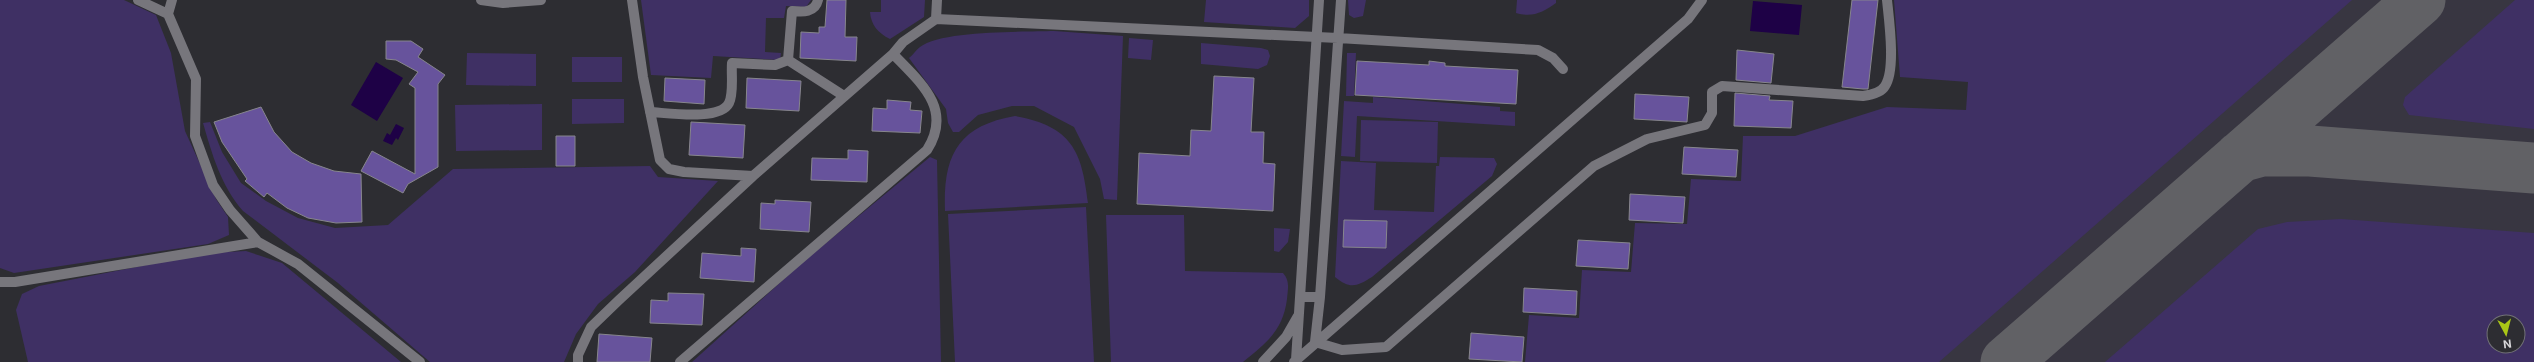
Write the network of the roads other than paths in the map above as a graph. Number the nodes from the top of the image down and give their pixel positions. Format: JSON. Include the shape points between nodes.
{"nodes":[{"id":1,"x":138,"y":0,"type":"edge"},
{"id":2,"x":172,"y":0,"type":"edge"},
{"id":3,"x":481,"y":0,"type":"edge"},
{"id":4,"x":541,"y":0,"type":"edge"},
{"id":5,"x":632,"y":0,"type":"edge"},
{"id":6,"x":818,"y":0,"type":"edge"},
{"id":7,"x":937,"y":0,"type":"edge"},
{"id":8,"x":1319,"y":0,"type":"edge"},
{"id":9,"x":1341,"y":0,"type":"edge"},
{"id":10,"x":1702,"y":0,"type":"edge"},
{"id":11,"x":1887,"y":0,"type":"edge"},
{"id":12,"x":168,"y":14,"type":"junction"},
{"id":13,"x":936,"y":18,"type":"junction"},
{"id":14,"x":1317,"y":37,"type":"junction"},
{"id":15,"x":1338,"y":38,"type":"junction"},
{"id":16,"x":893,"y":54,"type":"junction"},
{"id":17,"x":788,"y":60,"type":"junction"},
{"id":18,"x":1563,"y":68,"type":"dead end"},
{"id":19,"x":844,"y":96,"type":"junction"},
{"id":20,"x":650,"y":112,"type":"junction"},
{"id":21,"x":752,"y":176,"type":"junction"},
{"id":22,"x":258,"y":242,"type":"junction"},
{"id":23,"x":0,"y":282,"type":"edge"},
{"id":24,"x":1300,"y":297,"type":"junction"},
{"id":25,"x":1320,"y":297,"type":"junction"},
{"id":26,"x":1298,"y":315,"type":"junction"},
{"id":27,"x":1315,"y":342,"type":"junction"},
{"id":28,"x":1295,"y":361,"type":"edge"},
{"id":29,"x":420,"y":362,"type":"edge"},
{"id":30,"x":578,"y":362,"type":"edge"},
{"id":31,"x":680,"y":362,"type":"edge"},
{"id":32,"x":1263,"y":362,"type":"edge"}],
"edges":[{"from":1,"to":12,"type":"lane"},
{"from":2,"to":12,"type":"lane"},
{"from":3,"to":4,"type":"lane","via":[[503,3]]},
{"from":5,"to":20,"type":"lane"},
{"from":6,"to":17,"type":"lane","via":[[817,6],[807,12],[792,12]]},
{"from":7,"to":13,"type":"lane"},
{"from":8,"to":14,"type":"lane"},
{"from":9,"to":15,"type":"lane"},
{"from":10,"to":27,"type":"lane","via":[[1688,19]]},
{"from":11,"to":27,"type":"lane","via":[[1890,76],[1885,88],[1864,96],[1722,86],[1712,92],[1712,113],[1705,124],[1647,139],[1594,166],[1386,346],[1342,350]]},
{"from":12,"to":22,"type":"lane","via":[[196,79],[195,136],[213,185],[230,210]]},
{"from":13,"to":14,"type":"lane"},
{"from":13,"to":16,"type":"lane","via":[[903,42]]},
{"from":14,"to":15,"type":"lane"},
{"from":14,"to":24,"type":"lane"},
{"from":15,"to":18,"type":"lane","via":[[1538,50],[1553,58]]},
{"from":15,"to":25,"type":"lane"},
{"from":16,"to":19,"type":"lane"},
{"from":16,"to":31,"type":"lane","via":[[920,82],[937,109],[935,137],[927,150]]},
{"from":17,"to":19,"type":"lane"},
{"from":17,"to":20,"type":"lane","via":[[775,65],[732,63],[730,102],[724,110],[712,114]]},
{"from":19,"to":21,"type":"lane"},
{"from":20,"to":21,"type":"lane","via":[[660,160],[669,169]]},
{"from":21,"to":30,"type":"lane","via":[[591,327],[578,355]]},
{"from":22,"to":23,"type":"lane","via":[[15,282]]},
{"from":22,"to":29,"type":"lane","via":[[298,264]]},
{"from":24,"to":25,"type":"lane"},
{"from":24,"to":26,"type":"lane"},
{"from":25,"to":27,"type":"lane"},
{"from":26,"to":28,"type":"lane"},
{"from":26,"to":32,"type":"lane","via":[[1286,337]]},
{"from":27,"to":28,"type":"lane"}]}
